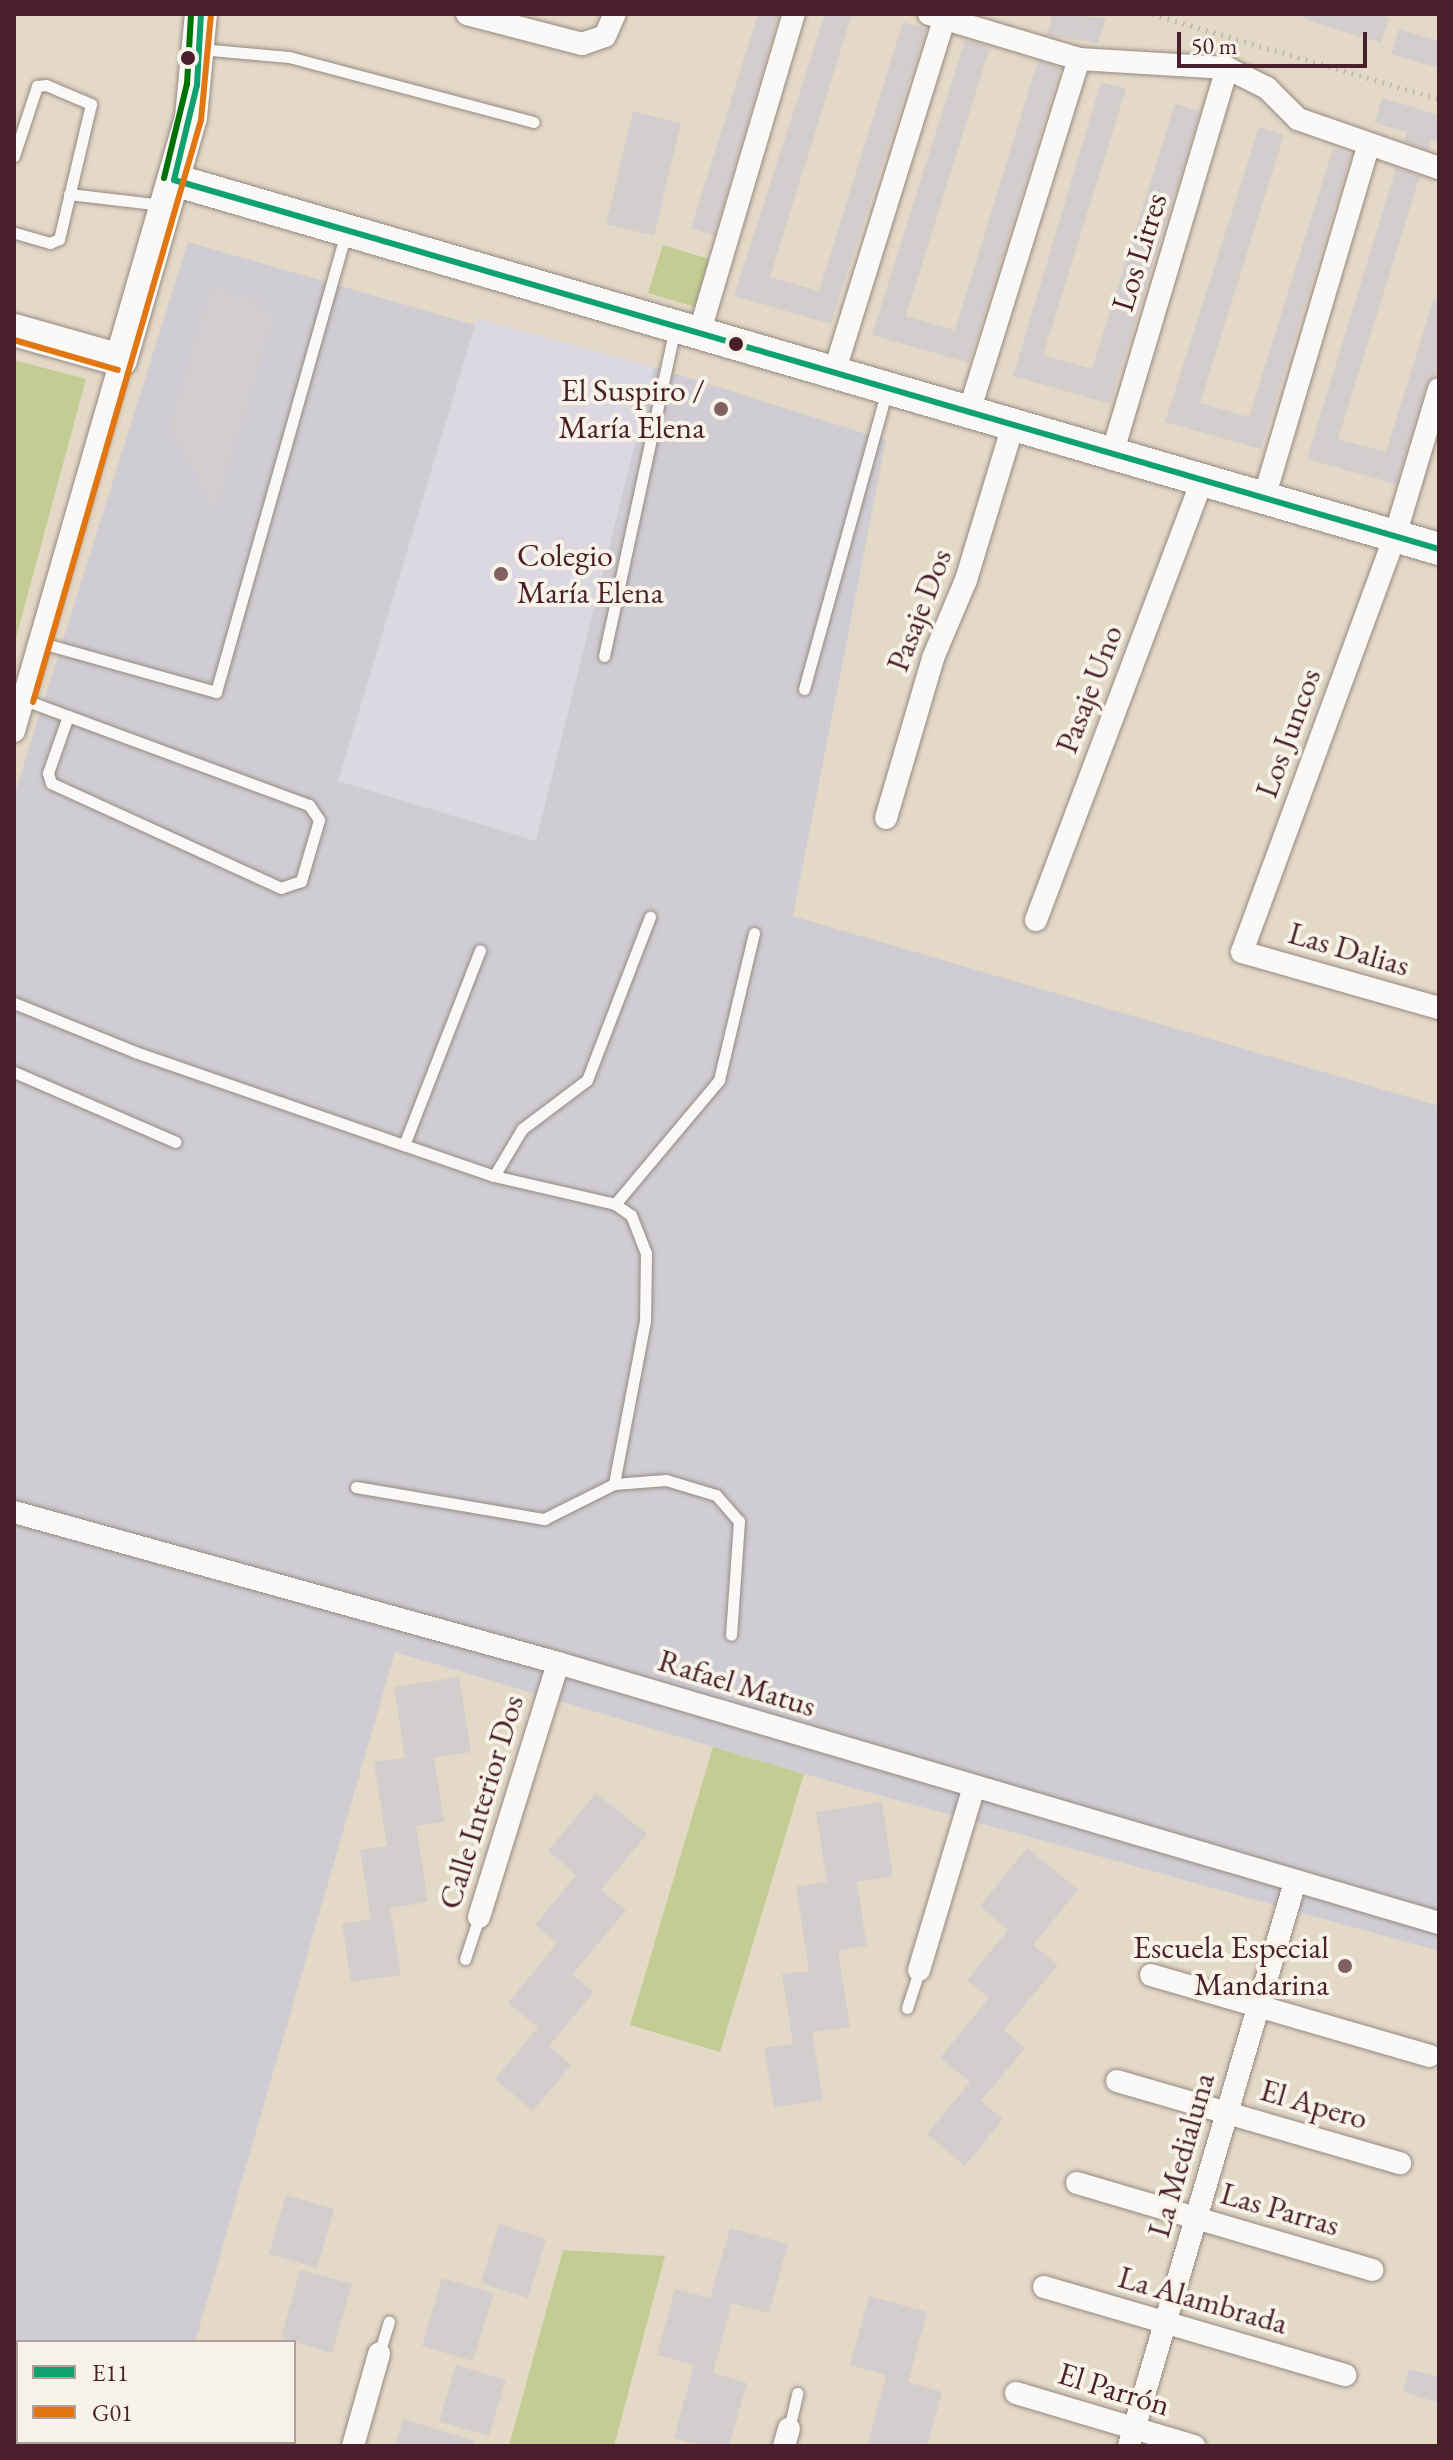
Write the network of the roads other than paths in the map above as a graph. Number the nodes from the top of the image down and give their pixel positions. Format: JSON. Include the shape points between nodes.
{"nodes":[{"id":1,"x":201,"y":14,"type":"edge"},
{"id":2,"x":467,"y":14,"type":"edge"},
{"id":3,"x":615,"y":14,"type":"edge"},
{"id":4,"x":794,"y":14,"type":"edge"},
{"id":5,"x":937,"y":16,"type":"edge"},
{"id":6,"x":200,"y":49,"type":"junction"},
{"id":7,"x":1079,"y":59,"type":"junction"},
{"id":8,"x":1227,"y":68,"type":"junction"},
{"id":9,"x":534,"y":122,"type":"dead end"},
{"id":10,"x":1368,"y":147,"type":"junction"},
{"id":11,"x":14,"y":156,"type":"edge"},
{"id":12,"x":1439,"y":168,"type":"edge"},
{"id":13,"x":170,"y":193,"type":"junction"},
{"id":14,"x":69,"y":194,"type":"junction"},
{"id":15,"x":346,"y":231,"type":"junction"},
{"id":16,"x":14,"y":233,"type":"edge"},
{"id":17,"x":14,"y":330,"type":"edge"},
{"id":18,"x":687,"y":330,"type":"junction"},
{"id":19,"x":121,"y":360,"type":"junction"},
{"id":20,"x":834,"y":373,"type":"junction"},
{"id":21,"x":887,"y":388,"type":"junction"},
{"id":22,"x":1439,"y":389,"type":"edge"},
{"id":23,"x":969,"y":412,"type":"junction"},
{"id":24,"x":1013,"y":425,"type":"junction"},
{"id":25,"x":1112,"y":454,"type":"junction"},
{"id":26,"x":1202,"y":480,"type":"junction"},
{"id":27,"x":1264,"y":498,"type":"junction"},
{"id":28,"x":1395,"y":536,"type":"junction"},
{"id":29,"x":1439,"y":549,"type":"edge"},
{"id":30,"x":38,"y":642,"type":"junction"},
{"id":31,"x":604,"y":656,"type":"dead end"},
{"id":32,"x":804,"y":689,"type":"dead end"},
{"id":33,"x":18,"y":698,"type":"edge"},
{"id":34,"x":68,"y":716,"type":"junction"},
{"id":35,"x":14,"y":731,"type":"edge"},
{"id":36,"x":886,"y":818,"type":"dead end"},
{"id":37,"x":650,"y":917,"type":"dead end"},
{"id":38,"x":1036,"y":920,"type":"dead end"},
{"id":39,"x":754,"y":933,"type":"dead end"},
{"id":40,"x":480,"y":950,"type":"dead end"},
{"id":41,"x":1242,"y":952,"type":"joint"},
{"id":42,"x":14,"y":1003,"type":"edge"},
{"id":43,"x":1439,"y":1008,"type":"edge"},
{"id":44,"x":14,"y":1072,"type":"edge"},
{"id":45,"x":176,"y":1142,"type":"dead end"},
{"id":46,"x":404,"y":1145,"type":"junction"},
{"id":47,"x":494,"y":1176,"type":"junction"},
{"id":48,"x":615,"y":1204,"type":"junction"},
{"id":49,"x":614,"y":1484,"type":"junction"},
{"id":50,"x":356,"y":1487,"type":"dead end"},
{"id":51,"x":14,"y":1512,"type":"edge"},
{"id":52,"x":731,"y":1635,"type":"dead end"},
{"id":53,"x":558,"y":1663,"type":"junction"},
{"id":54,"x":974,"y":1787,"type":"junction"},
{"id":55,"x":1295,"y":1882,"type":"junction"},
{"id":56,"x":479,"y":1917,"type":"joint"},
{"id":57,"x":1439,"y":1923,"type":"edge"},
{"id":58,"x":465,"y":1959,"type":"dead end"},
{"id":59,"x":919,"y":1970,"type":"joint"},
{"id":60,"x":1151,"y":1975,"type":"dead end"},
{"id":61,"x":1258,"y":2006,"type":"junction"},
{"id":62,"x":907,"y":2008,"type":"dead end"},
{"id":63,"x":1429,"y":2056,"type":"dead end"},
{"id":64,"x":1117,"y":2081,"type":"dead end"},
{"id":65,"x":1227,"y":2113,"type":"junction"},
{"id":66,"x":1400,"y":2163,"type":"dead end"},
{"id":67,"x":1077,"y":2183,"type":"dead end"},
{"id":68,"x":1196,"y":2218,"type":"junction"},
{"id":69,"x":1372,"y":2270,"type":"dead end"},
{"id":70,"x":1044,"y":2287,"type":"dead end"},
{"id":71,"x":389,"y":2322,"type":"dead end"},
{"id":72,"x":1165,"y":2322,"type":"junction"},
{"id":73,"x":379,"y":2354,"type":"joint"},
{"id":74,"x":1345,"y":2375,"type":"dead end"},
{"id":75,"x":797,"y":2393,"type":"dead end"},
{"id":76,"x":1016,"y":2393,"type":"dead end"},
{"id":77,"x":1132,"y":2437,"type":"edge"},
{"id":78,"x":786,"y":2438,"type":"edge"},
{"id":79,"x":353,"y":2446,"type":"edge"},
{"id":80,"x":1194,"y":2446,"type":"edge"}],
"edges":[{"from":1,"to":6,"type":"street"},
{"from":2,"to":3,"type":"street","via":[[574,43],[598,41]]},
{"from":4,"to":18,"type":"street"},
{"from":5,"to":7,"type":"street"},
{"from":5,"to":20,"type":"street"},
{"from":6,"to":9,"type":"lane","via":[[289,57]]},
{"from":6,"to":13,"type":"street","via":[[197,85]]},
{"from":7,"to":8,"type":"street"},
{"from":7,"to":23,"type":"street"},
{"from":8,"to":10,"type":"street","via":[[1267,88],[1298,119]]},
{"from":8,"to":25,"type":"street","name":"Los Litres"},
{"from":10,"to":12,"type":"street"},
{"from":10,"to":27,"type":"street"},
{"from":11,"to":14,"type":"lane","via":[[37,86],[87,99],[93,110]]},
{"from":13,"to":14,"type":"lane"},
{"from":13,"to":15,"type":"street"},
{"from":13,"to":19,"type":"street"},
{"from":14,"to":16,"type":"lane","via":[[59,239],[50,243]]},
{"from":15,"to":18,"type":"street"},
{"from":15,"to":30,"type":"lane","via":[[216,692]]},
{"from":17,"to":19,"type":"street"},
{"from":18,"to":20,"type":"street"},
{"from":18,"to":31,"type":"lane"},
{"from":19,"to":30,"type":"street"},
{"from":20,"to":21,"type":"street"},
{"from":21,"to":23,"type":"street"},
{"from":21,"to":32,"type":"lane"},
{"from":22,"to":28,"type":"street","name":"Los Juncos"},
{"from":23,"to":24,"type":"street"},
{"from":24,"to":25,"type":"street"},
{"from":24,"to":36,"type":"street","name":"Pasaje Dos","via":[[966,580],[933,658]]},
{"from":25,"to":26,"type":"street"},
{"from":26,"to":27,"type":"street"},
{"from":26,"to":38,"type":"street","name":"Pasaje Uno"},
{"from":27,"to":28,"type":"street"},
{"from":28,"to":29,"type":"street"},
{"from":28,"to":41,"type":"street","name":"Los Juncos"},
{"from":30,"to":33,"type":"street"},
{"from":33,"to":34,"type":"lane"},
{"from":33,"to":35,"type":"street"},
{"from":34,"to":34,"type":"lane","via":[[309,805],[319,820],[301,881],[281,888],[51,783],[48,773]]},
{"from":37,"to":47,"type":"lane","via":[[587,1080],[522,1129]]},
{"from":39,"to":48,"type":"lane","via":[[719,1080]]},
{"from":40,"to":46,"type":"lane"},
{"from":41,"to":43,"type":"street","name":"Las Dalias"},
{"from":42,"to":46,"type":"lane","via":[[135,1052]]},
{"from":44,"to":45,"type":"lane"},
{"from":46,"to":47,"type":"lane"},
{"from":47,"to":48,"type":"lane"},
{"from":48,"to":49,"type":"lane","via":[[640,1229],[646,1253],[642,1341]]},
{"from":49,"to":50,"type":"lane","via":[[544,1519]]},
{"from":49,"to":52,"type":"lane","via":[[666,1480],[716,1495],[739,1521]]},
{"from":51,"to":53,"type":"street","name":"Rafael Matus"},
{"from":53,"to":54,"type":"street","name":"Rafael Matus"},
{"from":53,"to":56,"type":"street","name":"Calle Interior Dos"},
{"from":54,"to":55,"type":"street","name":"Rafael Matus"},
{"from":54,"to":59,"type":"street"},
{"from":55,"to":57,"type":"street","name":"Rafael Matus"},
{"from":55,"to":61,"type":"street","name":"La Medialuna"},
{"from":56,"to":58,"type":"lane","name":"Calle Interior Dos"},
{"from":59,"to":62,"type":"lane"},
{"from":60,"to":61,"type":"street"},
{"from":61,"to":63,"type":"street"},
{"from":61,"to":65,"type":"street","name":"La Medialuna"},
{"from":64,"to":65,"type":"street","name":"El Apero"},
{"from":65,"to":66,"type":"street","name":"El Apero"},
{"from":65,"to":68,"type":"street","name":"La Medialuna"},
{"from":67,"to":68,"type":"street","name":"Las Parras"},
{"from":68,"to":69,"type":"street","name":"Las Parras"},
{"from":68,"to":72,"type":"street","name":"La Medialuna"},
{"from":70,"to":72,"type":"street","name":"La Alambrada"},
{"from":71,"to":73,"type":"lane"},
{"from":72,"to":74,"type":"street","name":"La Alambrada"},
{"from":72,"to":77,"type":"street","name":"La Medialuna"},
{"from":73,"to":79,"type":"street"},
{"from":75,"to":78,"type":"lane"},
{"from":76,"to":77,"type":"street","name":"El Parrón"},
{"from":77,"to":80,"type":"street","name":"El Parrón"}]}
